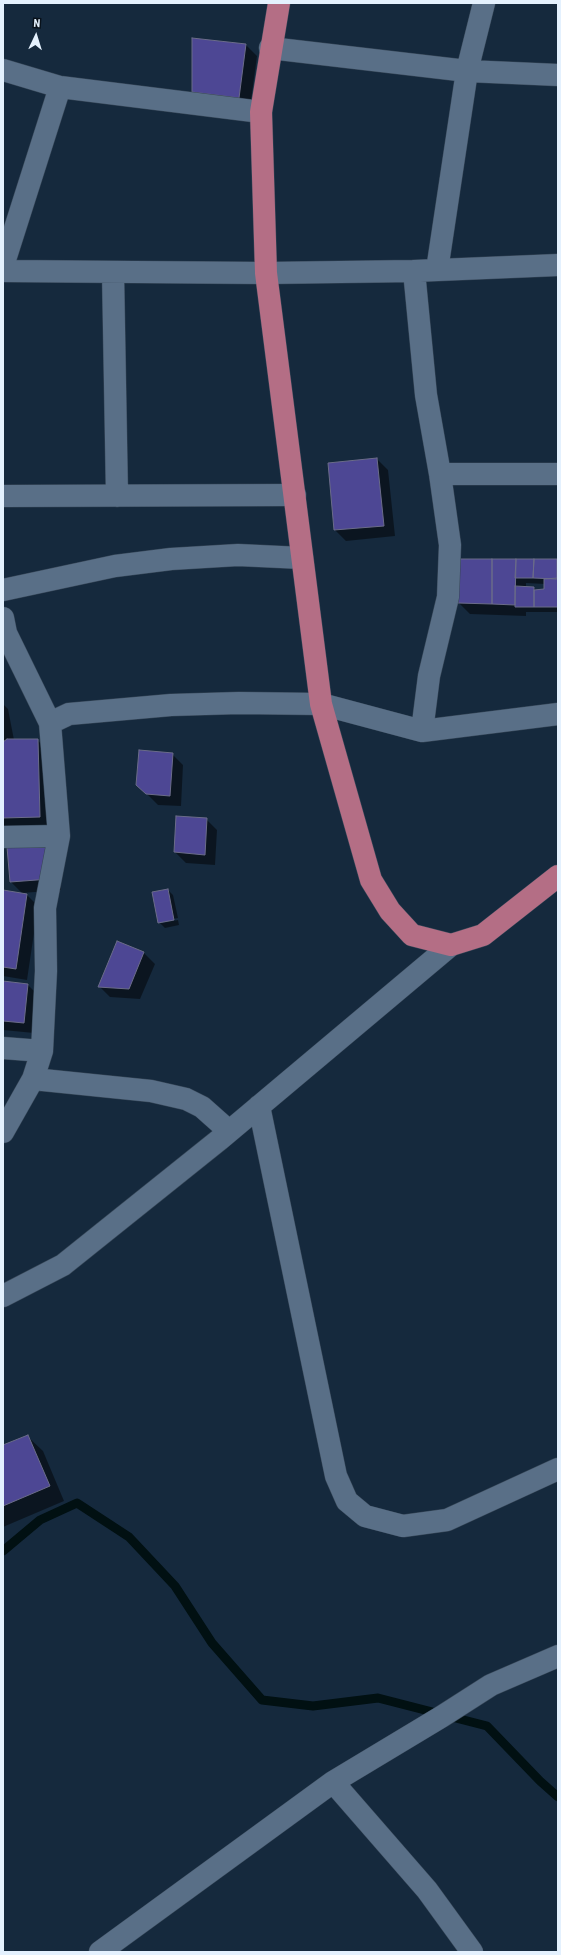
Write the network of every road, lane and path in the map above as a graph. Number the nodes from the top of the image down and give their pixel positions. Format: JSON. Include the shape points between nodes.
{"nodes":[{"id":1,"x":279,"y":3,"type":"edge"},
{"id":2,"x":484,"y":3,"type":"edge"},
{"id":3,"x":270,"y":48,"type":"junction"},
{"id":4,"x":3,"y":70,"type":"edge"},
{"id":5,"x":468,"y":71,"type":"junction"},
{"id":6,"x":558,"y":75,"type":"edge"},
{"id":7,"x":60,"y":87,"type":"junction"},
{"id":8,"x":261,"y":112,"type":"junction"},
{"id":9,"x":558,"y":265,"type":"edge"},
{"id":10,"x":3,"y":266,"type":"edge"},
{"id":11,"x":414,"y":270,"type":"junction"},
{"id":12,"x":437,"y":270,"type":"junction"},
{"id":13,"x":3,"y":272,"type":"edge"},
{"id":14,"x":113,"y":272,"type":"junction"},
{"id":15,"x":266,"y":273,"type":"junction"},
{"id":16,"x":440,"y":474,"type":"junction"},
{"id":17,"x":558,"y":474,"type":"edge"},
{"id":18,"x":295,"y":495,"type":"junction"},
{"id":19,"x":3,"y":496,"type":"edge"},
{"id":20,"x":117,"y":496,"type":"junction"},
{"id":21,"x":302,"y":558,"type":"junction"},
{"id":22,"x":3,"y":590,"type":"edge"},
{"id":23,"x":4,"y":628,"type":"edge"},
{"id":24,"x":321,"y":704,"type":"junction"},
{"id":25,"x":558,"y":714,"type":"edge"},
{"id":26,"x":50,"y":723,"type":"junction"},
{"id":27,"x":422,"y":731,"type":"junction"},
{"id":28,"x":59,"y":836,"type":"junction"},
{"id":29,"x":3,"y":837,"type":"edge"},
{"id":30,"x":558,"y":876,"type":"edge"},
{"id":31,"x":451,"y":944,"type":"junction"},
{"id":32,"x":3,"y":1048,"type":"edge"},
{"id":33,"x":42,"y":1051,"type":"junction"},
{"id":34,"x":33,"y":1079,"type":"junction"},
{"id":35,"x":259,"y":1106,"type":"junction"},
{"id":36,"x":3,"y":1131,"type":"edge"},
{"id":37,"x":229,"y":1131,"type":"junction"},
{"id":38,"x":3,"y":1296,"type":"edge"},
{"id":39,"x":558,"y":1469,"type":"edge"},
{"id":40,"x":558,"y":1656,"type":"edge"},
{"id":41,"x":333,"y":1782,"type":"junction"},
{"id":42,"x":100,"y":1952,"type":"edge"},
{"id":43,"x":472,"y":1952,"type":"edge"}],
"edges":[{"from":1,"to":3,"type":"main road"},
{"from":2,"to":5,"type":"street"},
{"from":3,"to":5,"type":"street"},
{"from":3,"to":8,"type":"main road"},
{"from":4,"to":7,"type":"street"},
{"from":5,"to":6,"type":"street"},
{"from":5,"to":12,"type":"street"},
{"from":7,"to":8,"type":"street"},
{"from":7,"to":10,"type":"street"},
{"from":8,"to":15,"type":"main road"},
{"from":9,"to":12,"type":"street"},
{"from":11,"to":12,"type":"street"},
{"from":11,"to":15,"type":"street"},
{"from":11,"to":16,"type":"street","via":[[426,395]]},
{"from":13,"to":14,"type":"street"},
{"from":14,"to":15,"type":"street"},
{"from":14,"to":20,"type":"street"},
{"from":15,"to":18,"type":"main road"},
{"from":16,"to":17,"type":"street"},
{"from":16,"to":27,"type":"street","via":[[450,545],[448,597],[429,676]]},
{"from":18,"to":20,"type":"street"},
{"from":18,"to":21,"type":"main road"},
{"from":19,"to":20,"type":"street"},
{"from":21,"to":22,"type":"street","via":[[238,555],[170,560],[115,566]]},
{"from":21,"to":24,"type":"main road"},
{"from":23,"to":26,"type":"street"},
{"from":24,"to":26,"type":"street","via":[[171,705],[69,714]]},
{"from":24,"to":27,"type":"street"},
{"from":24,"to":31,"type":"main road","via":[[370,880],[390,911],[412,934]]},
{"from":25,"to":27,"type":"street"},
{"from":26,"to":28,"type":"street"},
{"from":28,"to":29,"type":"street"},
{"from":28,"to":33,"type":"street","via":[[45,908],[46,971]]},
{"from":30,"to":31,"type":"main road","via":[[484,935]]},
{"from":31,"to":35,"type":"street"},
{"from":32,"to":33,"type":"street"},
{"from":33,"to":34,"type":"street"},
{"from":34,"to":36,"type":"street"},
{"from":34,"to":37,"type":"street","via":[[151,1091],[186,1099],[202,1107]]},
{"from":35,"to":37,"type":"street"},
{"from":35,"to":39,"type":"street","via":[[336,1476],[347,1501],[364,1516],[403,1526],[447,1520]]},
{"from":37,"to":38,"type":"street","via":[[63,1265]]},
{"from":40,"to":41,"type":"street","via":[[491,1685]]},
{"from":41,"to":42,"type":"street"},
{"from":41,"to":43,"type":"street","via":[[427,1890]]}]}
